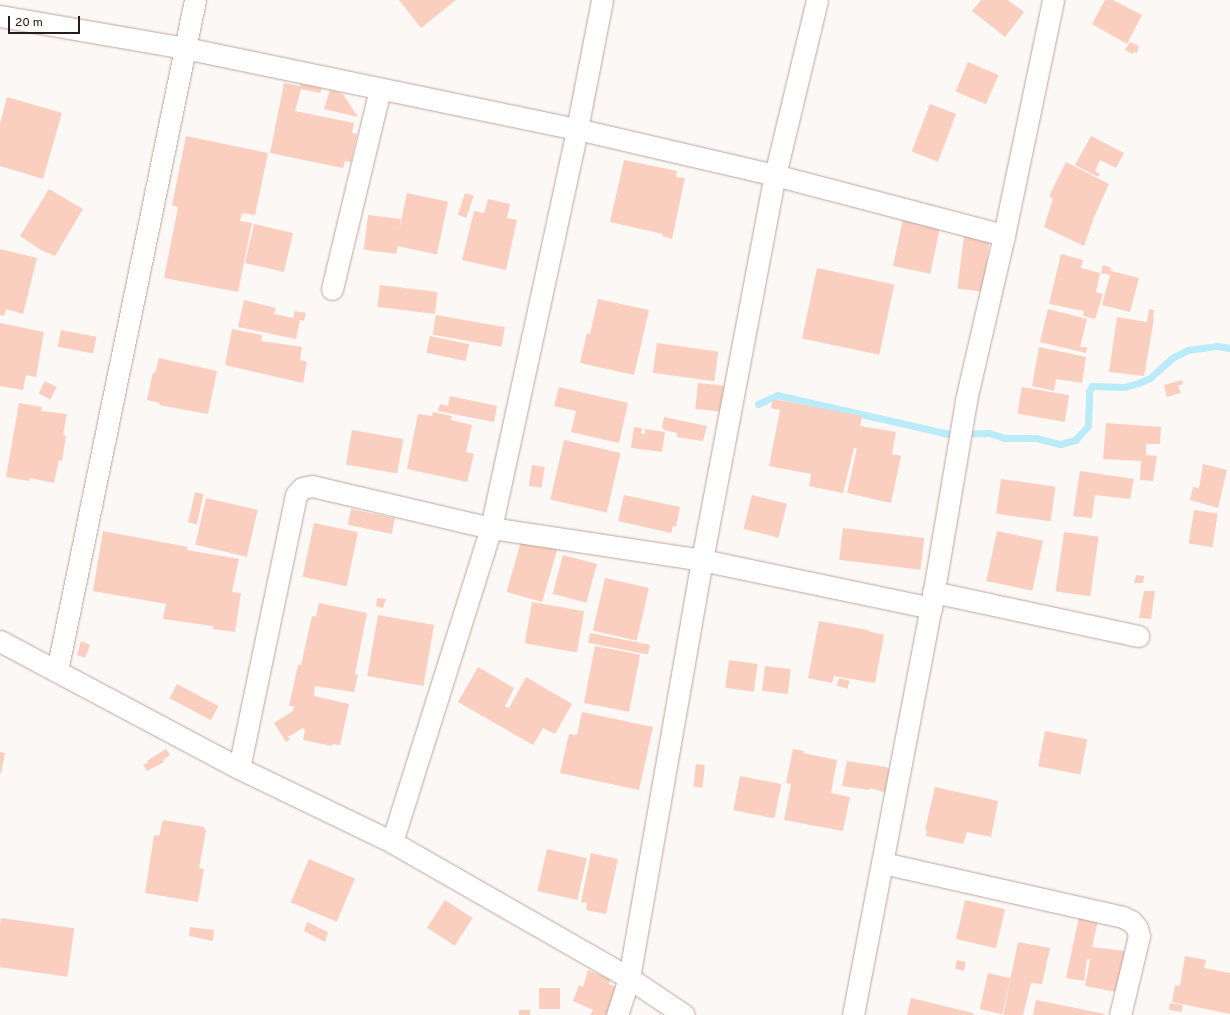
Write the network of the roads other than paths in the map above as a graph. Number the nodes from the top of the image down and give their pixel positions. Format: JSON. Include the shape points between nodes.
{"nodes":[{"id":1,"x":195,"y":0,"type":"edge"},
{"id":2,"x":602,"y":0,"type":"edge"},
{"id":3,"x":817,"y":0,"type":"edge"},
{"id":4,"x":1053,"y":0,"type":"edge"},
{"id":5,"x":0,"y":16,"type":"edge"},
{"id":6,"x":185,"y":48,"type":"junction"},
{"id":7,"x":380,"y":89,"type":"junction"},
{"id":8,"x":577,"y":130,"type":"junction"},
{"id":9,"x":775,"y":174,"type":"junction"},
{"id":10,"x":1004,"y":235,"type":"junction"},
{"id":11,"x":332,"y":289,"type":"dead end"},
{"id":12,"x":491,"y":528,"type":"junction"},
{"id":13,"x":702,"y":560,"type":"junction"},
{"id":14,"x":932,"y":600,"type":"junction"},
{"id":15,"x":1138,"y":636,"type":"dead end"},
{"id":16,"x":0,"y":641,"type":"edge"},
{"id":17,"x":57,"y":671,"type":"junction"},
{"id":18,"x":239,"y":768,"type":"junction"},
{"id":19,"x":392,"y":842,"type":"junction"},
{"id":20,"x":883,"y":863,"type":"junction"},
{"id":21,"x":629,"y":978,"type":"junction"},
{"id":22,"x":617,"y":1015,"type":"edge"},
{"id":23,"x":684,"y":1015,"type":"edge"},
{"id":24,"x":853,"y":1015,"type":"edge"},
{"id":25,"x":1120,"y":1015,"type":"edge"}],
"edges":[{"from":1,"to":6,"type":"street"},
{"from":2,"to":8,"type":"street"},
{"from":3,"to":9,"type":"street"},
{"from":4,"to":10,"type":"street"},
{"from":5,"to":6,"type":"street"},
{"from":6,"to":7,"type":"street"},
{"from":6,"to":17,"type":"street"},
{"from":7,"to":8,"type":"street"},
{"from":7,"to":11,"type":"street"},
{"from":8,"to":9,"type":"street"},
{"from":8,"to":12,"type":"street"},
{"from":9,"to":10,"type":"street"},
{"from":9,"to":13,"type":"street"},
{"from":10,"to":14,"type":"street","via":[[955,455]]},
{"from":12,"to":13,"type":"street"},
{"from":12,"to":18,"type":"street","via":[[312,486],[302,488],[296,495]]},
{"from":12,"to":19,"type":"street"},
{"from":13,"to":14,"type":"street"},
{"from":13,"to":21,"type":"street"},
{"from":14,"to":15,"type":"street"},
{"from":14,"to":20,"type":"street"},
{"from":16,"to":17,"type":"street"},
{"from":17,"to":18,"type":"street"},
{"from":18,"to":19,"type":"street"},
{"from":19,"to":21,"type":"street"},
{"from":20,"to":24,"type":"street"},
{"from":20,"to":25,"type":"street","via":[[1124,917],[1131,921],[1139,936]]},
{"from":21,"to":22,"type":"street"},
{"from":21,"to":23,"type":"street"}]}
